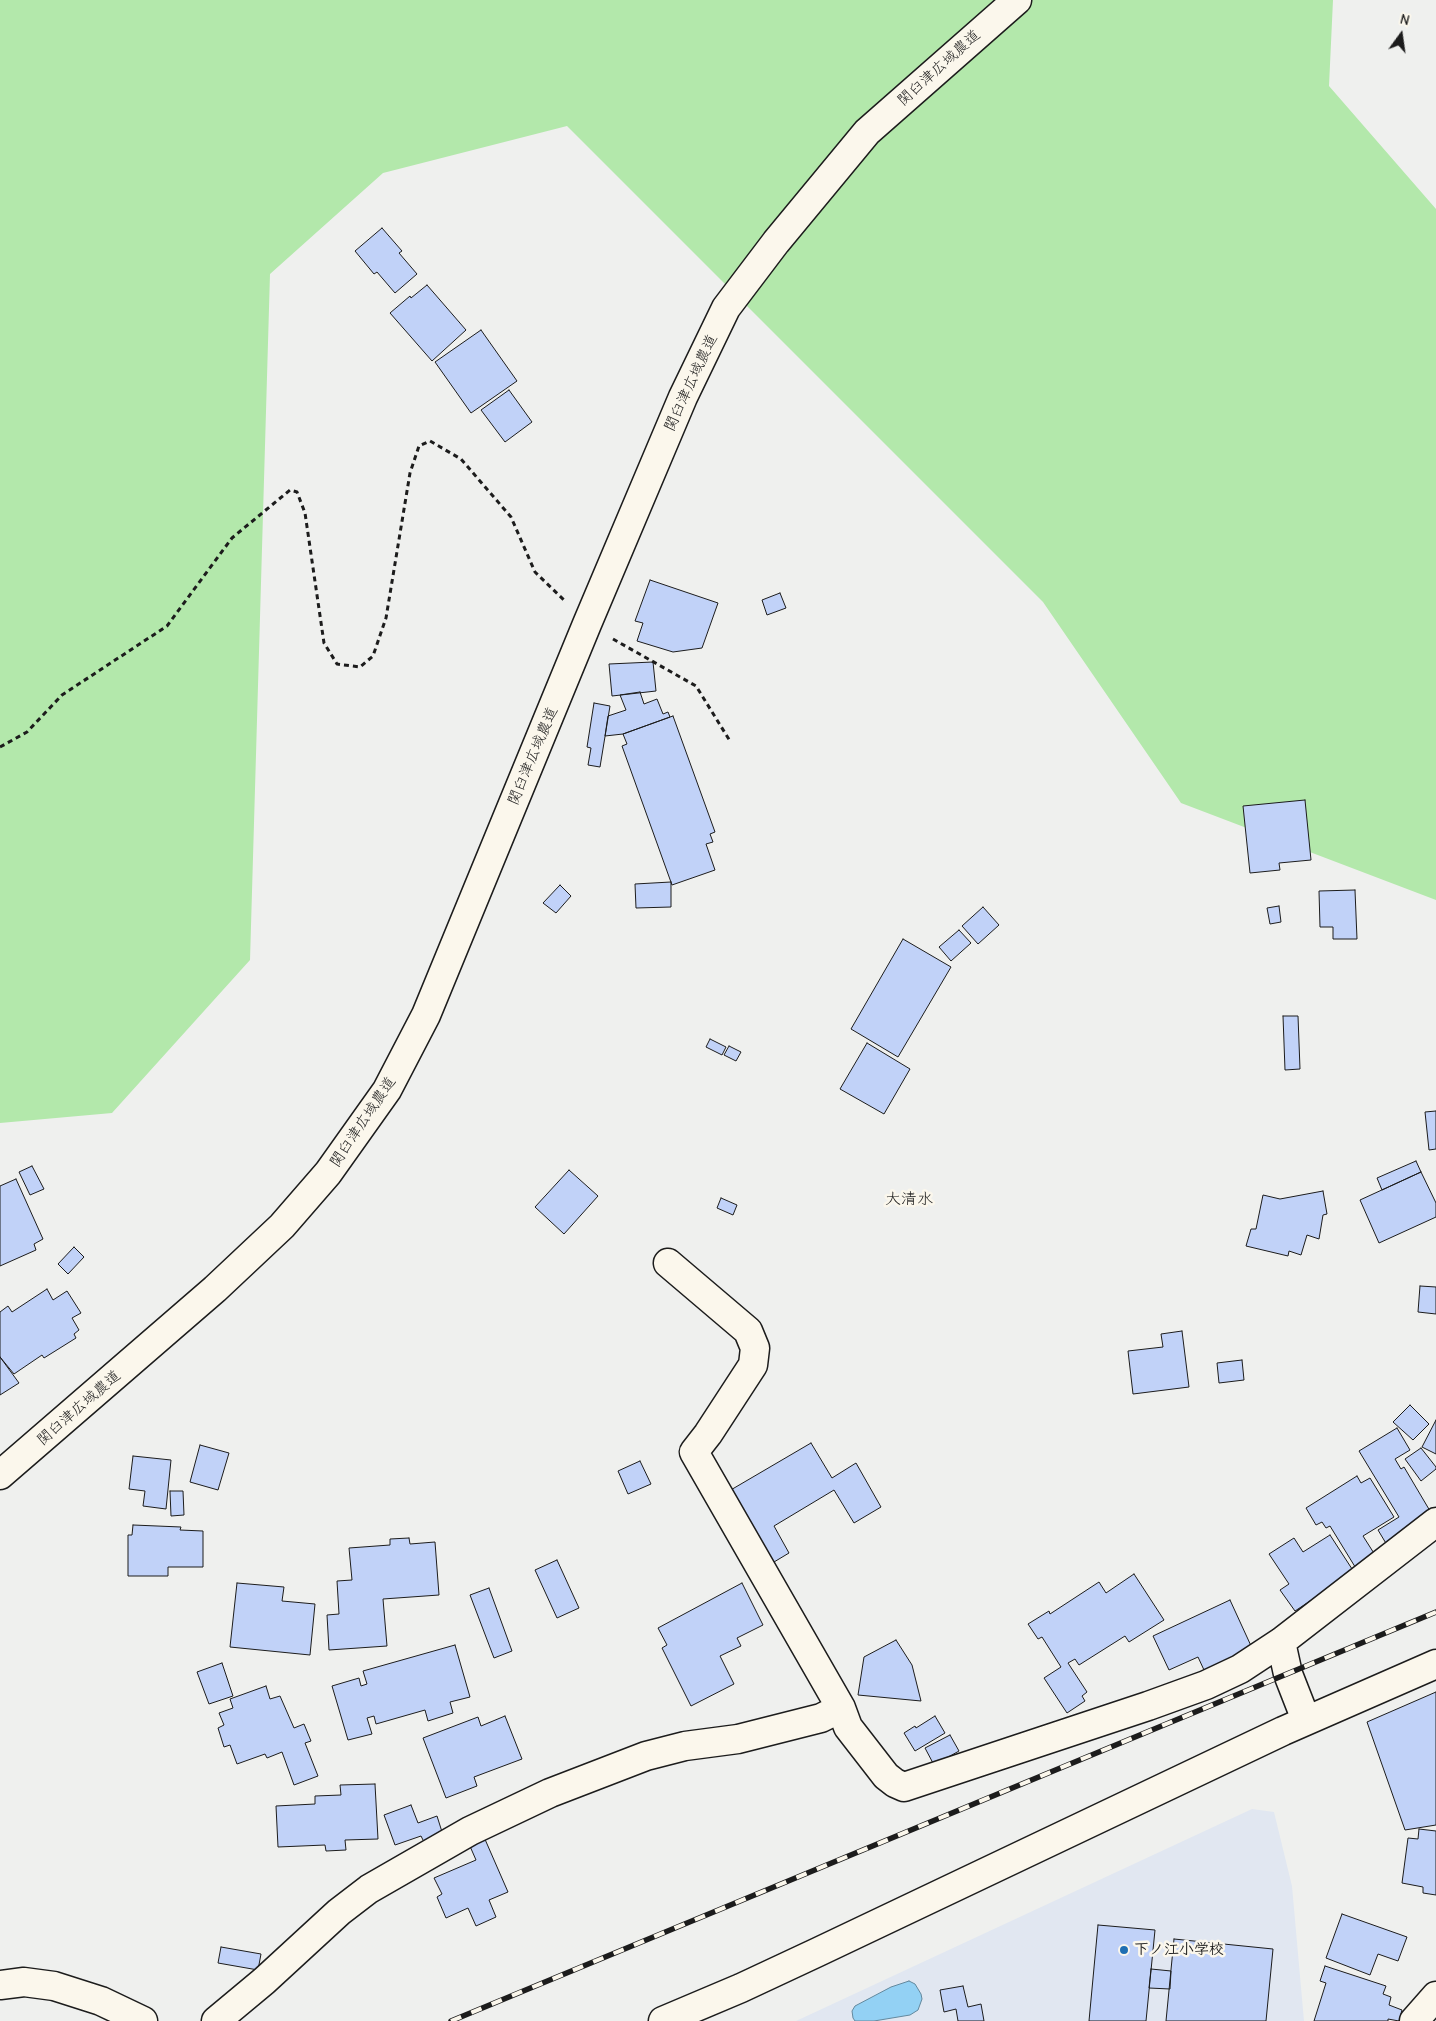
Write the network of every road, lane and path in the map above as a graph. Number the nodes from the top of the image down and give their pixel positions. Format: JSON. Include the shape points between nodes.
{"nodes":[{"id":1,"x":1017,"y":0,"type":"edge"},
{"id":2,"x":587,"y":624,"type":"junction"},
{"id":3,"x":730,"y":741,"type":"dead end"},
{"id":4,"x":0,"y":747,"type":"edge"},
{"id":5,"x":668,"y":1263,"type":"dead end"},
{"id":6,"x":0,"y":1475,"type":"edge"},
{"id":7,"x":1436,"y":1522,"type":"edge"},
{"id":8,"x":1281,"y":1642,"type":"junction"},
{"id":9,"x":1436,"y":1664,"type":"edge"},
{"id":10,"x":841,"y":1708,"type":"junction"},
{"id":11,"x":1306,"y":1720,"type":"junction"},
{"id":12,"x":0,"y":1985,"type":"edge"},
{"id":13,"x":1436,"y":1996,"type":"edge"},
{"id":14,"x":143,"y":2021,"type":"edge"},
{"id":15,"x":216,"y":2021,"type":"edge"},
{"id":16,"x":663,"y":2021,"type":"edge"},
{"id":17,"x":1414,"y":2021,"type":"edge"}],
"edges":[{"from":1,"to":2,"type":"street","name":"関臼津広域農道","via":[[867,132],[726,308],[683,397]]},
{"from":2,"to":3,"type":"path","via":[[696,686]]},
{"from":2,"to":4,"type":"path","via":[[536,572],[505,510],[461,459],[430,441],[419,446],[410,473],[386,618],[373,656],[360,667],[337,664],[324,643],[305,513],[297,492],[290,490],[232,538],[167,626],[62,695],[27,732]]},
{"from":2,"to":6,"type":"street","name":"関臼津広域農道","via":[[426,1014],[387,1090],[328,1173],[282,1226],[215,1289]]},
{"from":5,"to":10,"type":"street","via":[[748,1331],[756,1348],[753,1365],[694,1452]]},
{"from":7,"to":8,"type":"street"},
{"from":8,"to":10,"type":"street","via":[[1206,1685],[904,1787],[886,1776],[863,1748],[848,1727]]},
{"from":8,"to":11,"type":"street","via":[[1288,1674]]},
{"from":9,"to":11,"type":"street"},
{"from":10,"to":15,"type":"street","via":[[821,1718],[747,1737],[685,1746],[646,1756],[550,1793],[470,1831],[369,1889]]},
{"from":11,"to":16,"type":"street","via":[[827,1948]]},
{"from":12,"to":14,"type":"street","via":[[24,1982],[54,1986],[101,2001]]},
{"from":13,"to":17,"type":"street"}]}
